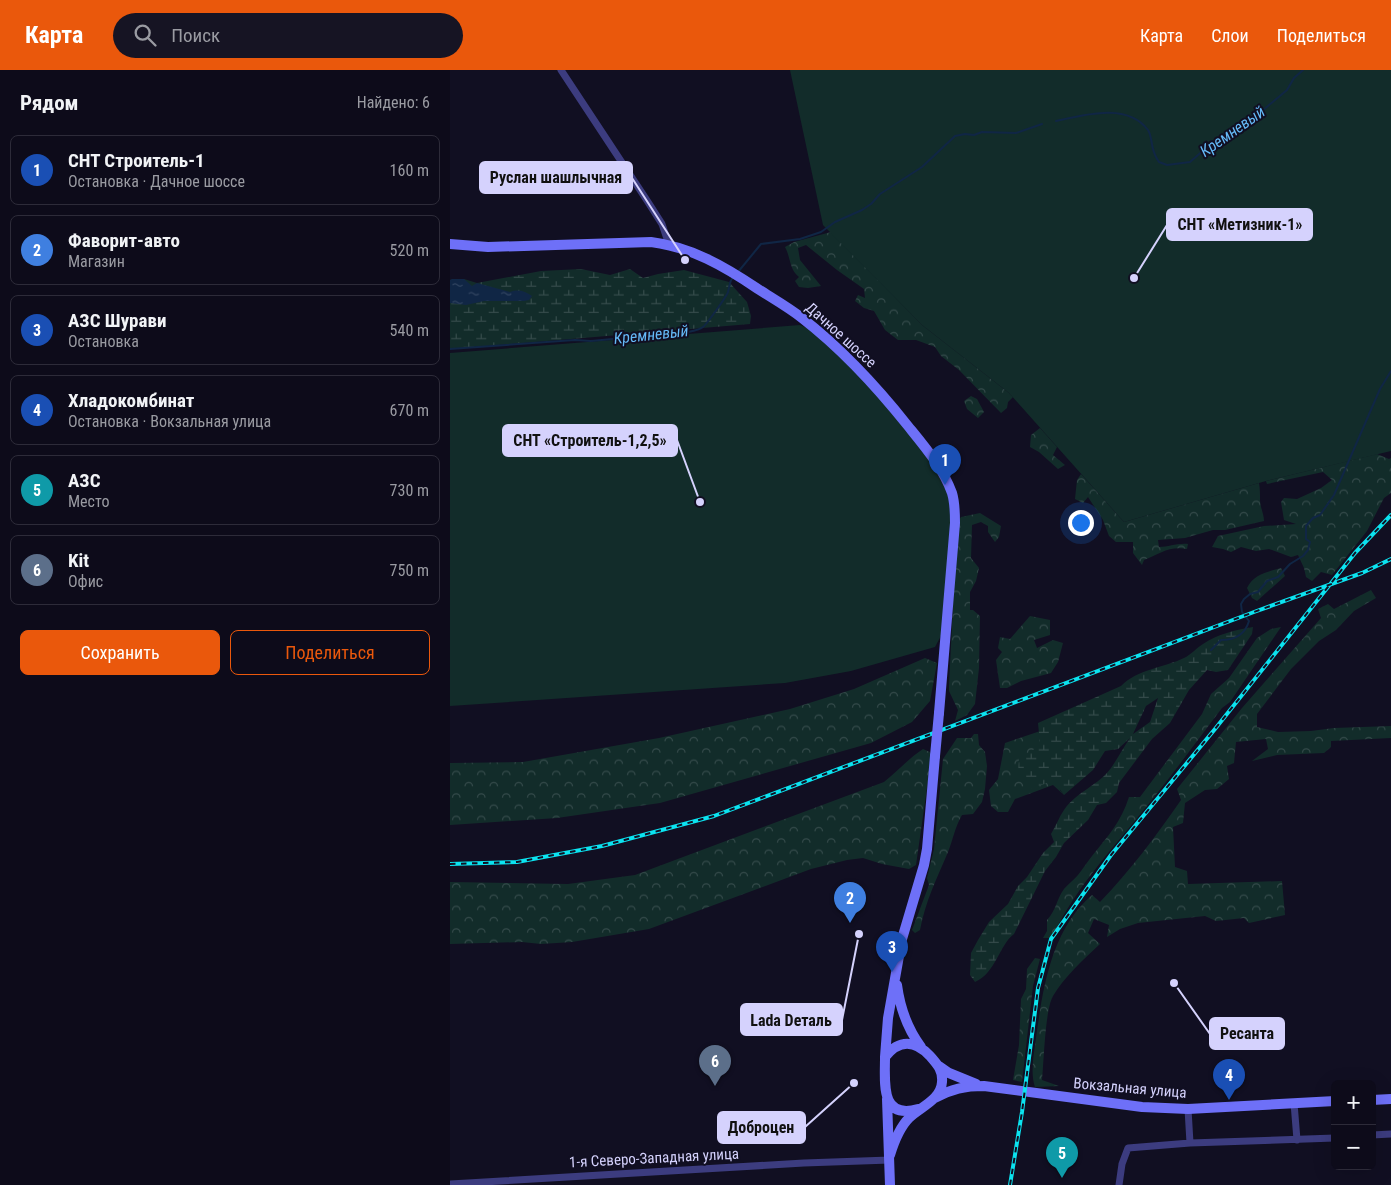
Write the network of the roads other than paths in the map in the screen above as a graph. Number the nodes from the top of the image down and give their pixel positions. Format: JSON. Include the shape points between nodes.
{"nodes":[{"id":1,"x":561,"y":70,"type":"edge"},
{"id":2,"x":450,"y":244,"type":"edge"},
{"id":3,"x":669,"y":244,"type":"junction"},
{"id":4,"x":896,"y":979,"type":"junction"},
{"id":5,"x":922,"y":1048,"type":"junction"},
{"id":6,"x":885,"y":1057,"type":"junction"},
{"id":7,"x":939,"y":1066,"type":"junction"},
{"id":8,"x":984,"y":1086,"type":"junction"},
{"id":9,"x":887,"y":1096,"type":"junction"},
{"id":10,"x":935,"y":1098,"type":"junction"},
{"id":11,"x":1391,"y":1099,"type":"edge"},
{"id":12,"x":1376,"y":1100,"type":"edge"},
{"id":13,"x":1331,"y":1102,"type":"edge"},
{"id":14,"x":1294,"y":1103,"type":"junction"},
{"id":15,"x":918,"y":1109,"type":"junction"},
{"id":16,"x":1188,"y":1109,"type":"junction"},
{"id":17,"x":1391,"y":1134,"type":"edge"},
{"id":18,"x":1376,"y":1135,"type":"edge"},
{"id":19,"x":1331,"y":1138,"type":"edge"},
{"id":20,"x":1297,"y":1140,"type":"junction"},
{"id":21,"x":1190,"y":1143,"type":"junction"},
{"id":22,"x":890,"y":1157,"type":"junction"},
{"id":23,"x":450,"y":1184,"type":"edge"},
{"id":24,"x":890,"y":1185,"type":"edge"},
{"id":25,"x":1119,"y":1185,"type":"edge"}],
"edges":[{"from":1,"to":3,"type":"street","via":[[662,224]]},
{"from":2,"to":3,"type":"main road","name":"Дачное шоссе","via":[[488,247]]},
{"from":3,"to":4,"type":"main road","name":"Дачное шоссе","bridge":true,"via":[[729,270],[801,317],[836,346],[933,457],[954,503],[955,523],[927,849],[902,939]]},
{"from":4,"to":5,"type":"main road","via":[[906,1021]]},
{"from":4,"to":6,"type":"main road","name":"Дачное шоссе"},
{"from":5,"to":6,"type":"main road","via":[[914,1044],[898,1045]]},
{"from":5,"to":7,"type":"main road"},
{"from":6,"to":9,"type":"main road"},
{"from":7,"to":8,"type":"main road","via":[[963,1080]]},
{"from":7,"to":10,"type":"main road","via":[[942,1085]]},
{"from":8,"to":10,"type":"main road","via":[[956,1088]]},
{"from":8,"to":16,"type":"main road","name":"Вокзальная улица","via":[[1142,1108]]},
{"from":9,"to":15,"type":"main road","via":[[893,1108]]},
{"from":9,"to":22,"type":"main road"},
{"from":10,"to":15,"type":"main road"},
{"from":11,"to":12,"type":"main road"},
{"from":13,"to":14,"type":"main road","name":"Вокзальная улица"},
{"from":14,"to":16,"type":"main road","name":"Вокзальная улица"},
{"from":14,"to":20,"type":"street"},
{"from":15,"to":22,"type":"main road","via":[[898,1133]]},
{"from":16,"to":21,"type":"street"},
{"from":17,"to":18,"type":"street"},
{"from":19,"to":20,"type":"street"},
{"from":20,"to":21,"type":"street"},
{"from":21,"to":25,"type":"street","via":[[1128,1148]]},
{"from":22,"to":23,"type":"street","name":"1-я Северо-Западная улица"},
{"from":22,"to":24,"type":"main road"}]}
